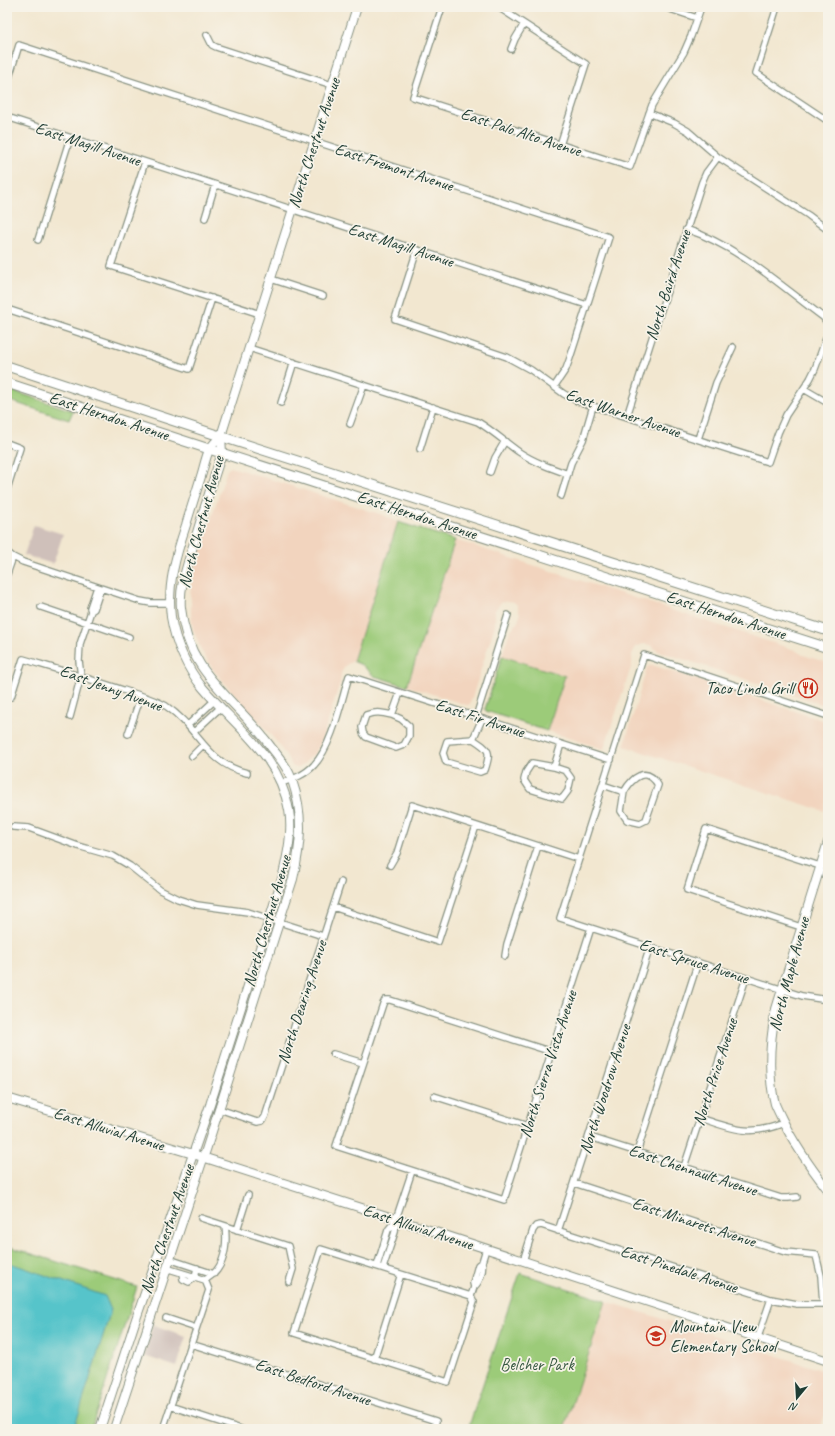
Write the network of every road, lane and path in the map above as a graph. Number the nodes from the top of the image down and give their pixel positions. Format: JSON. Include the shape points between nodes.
{"nodes":[{"id":1,"x":357,"y":7,"type":"edge"},
{"id":2,"x":442,"y":7,"type":"edge"},
{"id":3,"x":498,"y":7,"type":"edge"},
{"id":4,"x":701,"y":7,"type":"edge"},
{"id":5,"x":777,"y":7,"type":"edge"},
{"id":6,"x":667,"y":8,"type":"dead end"},
{"id":7,"x":698,"y":18,"type":"junction"},
{"id":8,"x":524,"y":24,"type":"junction"},
{"id":9,"x":207,"y":35,"type":"dead end"},
{"id":10,"x":511,"y":49,"type":"dead end"},
{"id":11,"x":8,"y":80,"type":"edge"},
{"id":12,"x":332,"y":86,"type":"junction"},
{"id":13,"x":649,"y":113,"type":"junction"},
{"id":14,"x":7,"y":117,"type":"edge"},
{"id":15,"x":828,"y":121,"type":"edge"},
{"id":16,"x":70,"y":138,"type":"junction"},
{"id":17,"x":314,"y":141,"type":"junction"},
{"id":18,"x":560,"y":145,"type":"junction"},
{"id":19,"x":718,"y":157,"type":"junction"},
{"id":20,"x":144,"y":162,"type":"junction"},
{"id":21,"x":215,"y":185,"type":"junction"},
{"id":22,"x":293,"y":210,"type":"junction"},
{"id":23,"x":205,"y":218,"type":"dead end"},
{"id":24,"x":686,"y":229,"type":"junction"},
{"id":25,"x":828,"y":230,"type":"edge"},
{"id":26,"x":38,"y":240,"type":"dead end"},
{"id":27,"x":417,"y":250,"type":"junction"},
{"id":28,"x":271,"y":279,"type":"junction"},
{"id":29,"x":323,"y":296,"type":"dead end"},
{"id":30,"x":212,"y":298,"type":"junction"},
{"id":31,"x":587,"y":306,"type":"junction"},
{"id":32,"x":7,"y":309,"type":"edge"},
{"id":33,"x":260,"y":314,"type":"junction"},
{"id":34,"x":828,"y":324,"type":"edge"},
{"id":35,"x":828,"y":333,"type":"edge"},
{"id":36,"x":733,"y":347,"type":"dead end"},
{"id":37,"x":249,"y":348,"type":"junction"},
{"id":38,"x":294,"y":362,"type":"junction"},
{"id":39,"x":7,"y":366,"type":"edge"},
{"id":40,"x":7,"y":383,"type":"edge"},
{"id":41,"x":364,"y":384,"type":"junction"},
{"id":42,"x":554,"y":387,"type":"junction"},
{"id":43,"x":804,"y":389,"type":"junction"},
{"id":44,"x":281,"y":403,"type":"dead end"},
{"id":45,"x":828,"y":403,"type":"edge"},
{"id":46,"x":593,"y":406,"type":"junction"},
{"id":47,"x":433,"y":407,"type":"junction"},
{"id":48,"x":627,"y":416,"type":"junction"},
{"id":49,"x":350,"y":424,"type":"dead end"},
{"id":50,"x":221,"y":436,"type":"junction"},
{"id":51,"x":698,"y":439,"type":"junction"},
{"id":52,"x":506,"y":441,"type":"junction"},
{"id":53,"x":7,"y":444,"type":"edge"},
{"id":54,"x":420,"y":449,"type":"dead end"},
{"id":55,"x":210,"y":450,"type":"junction"},
{"id":56,"x":222,"y":453,"type":"junction"},
{"id":57,"x":490,"y":472,"type":"dead end"},
{"id":58,"x":568,"y":474,"type":"junction"},
{"id":59,"x":7,"y":489,"type":"edge"},
{"id":60,"x":561,"y":496,"type":"dead end"},
{"id":61,"x":7,"y":552,"type":"edge"},
{"id":62,"x":13,"y":557,"type":"junction"},
{"id":63,"x":175,"y":562,"type":"junction"},
{"id":64,"x":7,"y":574,"type":"edge"},
{"id":65,"x":99,"y":588,"type":"junction"},
{"id":66,"x":171,"y":603,"type":"junction"},
{"id":67,"x":41,"y":607,"type":"dead end"},
{"id":68,"x":181,"y":607,"type":"junction"},
{"id":69,"x":508,"y":615,"type":"dead end"},
{"id":70,"x":87,"y":622,"type":"junction"},
{"id":71,"x":828,"y":631,"type":"edge"},
{"id":72,"x":129,"y":637,"type":"dead end"},
{"id":73,"x":828,"y":648,"type":"edge"},
{"id":74,"x":81,"y":676,"type":"junction"},
{"id":75,"x":216,"y":686,"type":"junction"},
{"id":76,"x":400,"y":692,"type":"junction"},
{"id":77,"x":141,"y":696,"type":"junction"},
{"id":78,"x":11,"y":698,"type":"dead end"},
{"id":79,"x":215,"y":700,"type":"junction"},
{"id":80,"x":221,"y":707,"type":"junction"},
{"id":81,"x":392,"y":715,"type":"junction"},
{"id":82,"x":828,"y":716,"type":"edge"},
{"id":83,"x":70,"y":717,"type":"dead end"},
{"id":84,"x":478,"y":718,"type":"junction"},
{"id":85,"x":188,"y":725,"type":"junction"},
{"id":86,"x":194,"y":732,"type":"junction"},
{"id":87,"x":128,"y":734,"type":"dead end"},
{"id":88,"x":473,"y":740,"type":"junction"},
{"id":89,"x":561,"y":744,"type":"junction"},
{"id":90,"x":203,"y":745,"type":"junction"},
{"id":91,"x":192,"y":756,"type":"dead end"},
{"id":92,"x":611,"y":760,"type":"junction"},
{"id":93,"x":554,"y":767,"type":"junction"},
{"id":94,"x":247,"y":773,"type":"dead end"},
{"id":95,"x":291,"y":779,"type":"junction"},
{"id":96,"x":281,"y":783,"type":"junction"},
{"id":97,"x":603,"y":785,"type":"junction"},
{"id":98,"x":624,"y":792,"type":"junction"},
{"id":99,"x":476,"y":826,"type":"junction"},
{"id":100,"x":13,"y":827,"type":"dead end"},
{"id":101,"x":828,"y":842,"type":"edge"},
{"id":102,"x":538,"y":846,"type":"junction"},
{"id":103,"x":579,"y":859,"type":"junction"},
{"id":104,"x":390,"y":865,"type":"dead end"},
{"id":105,"x":820,"y":866,"type":"junction"},
{"id":106,"x":341,"y":882,"type":"dead end"},
{"id":107,"x":333,"y":907,"type":"junction"},
{"id":108,"x":269,"y":918,"type":"junction"},
{"id":109,"x":279,"y":922,"type":"junction"},
{"id":110,"x":801,"y":927,"type":"junction"},
{"id":111,"x":591,"y":928,"type":"junction"},
{"id":112,"x":323,"y":936,"type":"junction"},
{"id":113,"x":650,"y":947,"type":"junction"},
{"id":114,"x":505,"y":956,"type":"dead end"},
{"id":115,"x":698,"y":962,"type":"junction"},
{"id":116,"x":746,"y":978,"type":"junction"},
{"id":117,"x":781,"y":989,"type":"junction"},
{"id":118,"x":828,"y":1000,"type":"edge"},
{"id":119,"x":552,"y":1052,"type":"junction"},
{"id":120,"x":333,"y":1054,"type":"dead end"},
{"id":121,"x":364,"y":1063,"type":"junction"},
{"id":122,"x":434,"y":1096,"type":"dead end"},
{"id":123,"x":7,"y":1098,"type":"edge"},
{"id":124,"x":219,"y":1109,"type":"junction"},
{"id":125,"x":700,"y":1118,"type":"junction"},
{"id":126,"x":784,"y":1123,"type":"junction"},
{"id":127,"x":528,"y":1126,"type":"junction"},
{"id":128,"x":590,"y":1137,"type":"junction"},
{"id":129,"x":637,"y":1152,"type":"junction"},
{"id":130,"x":193,"y":1154,"type":"junction"},
{"id":131,"x":203,"y":1158,"type":"junction"},
{"id":132,"x":684,"y":1167,"type":"junction"},
{"id":133,"x":412,"y":1171,"type":"junction"},
{"id":134,"x":574,"y":1183,"type":"junction"},
{"id":135,"x":828,"y":1190,"type":"edge"},
{"id":136,"x":248,"y":1195,"type":"dead end"},
{"id":137,"x":797,"y":1197,"type":"dead end"},
{"id":138,"x":201,"y":1218,"type":"dead end"},
{"id":139,"x":396,"y":1219,"type":"junction"},
{"id":140,"x":224,"y":1226,"type":"junction"},
{"id":141,"x":237,"y":1230,"type":"junction"},
{"id":142,"x":558,"y":1231,"type":"junction"},
{"id":143,"x":486,"y":1249,"type":"junction"},
{"id":144,"x":169,"y":1259,"type":"junction"},
{"id":145,"x":523,"y":1261,"type":"junction"},
{"id":146,"x":380,"y":1267,"type":"junction"},
{"id":147,"x":166,"y":1268,"type":"junction"},
{"id":148,"x":197,"y":1268,"type":"junction"},
{"id":149,"x":214,"y":1274,"type":"junction"},
{"id":150,"x":401,"y":1274,"type":"junction"},
{"id":151,"x":194,"y":1277,"type":"junction"},
{"id":152,"x":204,"y":1280,"type":"junction"},
{"id":153,"x":289,"y":1282,"type":"dead end"},
{"id":154,"x":471,"y":1296,"type":"junction"},
{"id":155,"x":771,"y":1299,"type":"junction"},
{"id":156,"x":823,"y":1304,"type":"joint"},
{"id":157,"x":166,"y":1318,"type":"dead end"},
{"id":158,"x":196,"y":1328,"type":"junction"},
{"id":159,"x":758,"y":1337,"type":"junction"},
{"id":160,"x":191,"y":1344,"type":"junction"},
{"id":161,"x":374,"y":1359,"type":"junction"},
{"id":162,"x":828,"y":1361,"type":"edge"},
{"id":163,"x":170,"y":1406,"type":"junction"},
{"id":164,"x":100,"y":1429,"type":"edge"},
{"id":165,"x":114,"y":1429,"type":"edge"},
{"id":166,"x":163,"y":1429,"type":"edge"},
{"id":167,"x":241,"y":1429,"type":"edge"},
{"id":168,"x":433,"y":1429,"type":"edge"}],
"edges":[{"from":1,"to":12,"type":"main road","name":"North Chestnut Avenue"},
{"from":2,"to":18,"type":"street","name":"East Palo Alto Avenue","via":[[413,97]]},
{"from":3,"to":8,"type":"street"},
{"from":4,"to":7,"type":"street"},
{"from":5,"to":15,"type":"street","via":[[756,73]]},
{"from":6,"to":7,"type":"street"},
{"from":7,"to":13,"type":"street","via":[[684,52]]},
{"from":8,"to":10,"type":"street"},
{"from":8,"to":18,"type":"street","via":[[586,64]]},
{"from":9,"to":12,"type":"street","via":[[216,48]]},
{"from":11,"to":17,"type":"street","name":"East Fremont Avenue","via":[[19,46]]},
{"from":12,"to":17,"type":"main road","name":"North Chestnut Avenue"},
{"from":13,"to":18,"type":"street","name":"East Palo Alto Avenue","via":[[630,167]]},
{"from":13,"to":19,"type":"street","via":[[688,131]]},
{"from":14,"to":16,"type":"street","name":"East Magill Avenue"},
{"from":16,"to":20,"type":"street","name":"East Magill Avenue"},
{"from":16,"to":26,"type":"street"},
{"from":17,"to":22,"type":"main road","name":"North Chestnut Avenue"},
{"from":17,"to":31,"type":"street","name":"East Fremont Avenue","via":[[609,237]]},
{"from":19,"to":24,"type":"street","name":"North Baird Avenue","via":[[706,173]]},
{"from":19,"to":25,"type":"street"},
{"from":20,"to":21,"type":"street","name":"East Magill Avenue"},
{"from":20,"to":30,"type":"street","via":[[110,266]]},
{"from":21,"to":22,"type":"street","name":"East Magill Avenue"},
{"from":21,"to":23,"type":"street"},
{"from":22,"to":27,"type":"street","name":"East Magill Avenue"},
{"from":22,"to":28,"type":"main road","name":"North Chestnut Avenue"},
{"from":24,"to":34,"type":"street","via":[[735,251],[823,317]]},
{"from":24,"to":48,"type":"street","name":"North Baird Avenue"},
{"from":27,"to":31,"type":"street","name":"East Magill Avenue"},
{"from":27,"to":42,"type":"street","name":"East Warner Avenue","via":[[395,319],[507,357]]},
{"from":28,"to":29,"type":"street"},
{"from":28,"to":33,"type":"main road","name":"North Chestnut Avenue"},
{"from":30,"to":32,"type":"street","via":[[189,369]]},
{"from":30,"to":33,"type":"street"},
{"from":31,"to":42,"type":"street","via":[[566,369]]},
{"from":33,"to":37,"type":"main road","name":"North Chestnut Avenue"},
{"from":35,"to":43,"type":"street","via":[[815,369]]},
{"from":36,"to":51,"type":"street","via":[[716,383]]},
{"from":37,"to":38,"type":"street"},
{"from":37,"to":50,"type":"main road","name":"North Chestnut Avenue"},
{"from":38,"to":41,"type":"street"},
{"from":38,"to":44,"type":"street"},
{"from":39,"to":50,"type":"main road","name":"East Herndon Avenue"},
{"from":40,"to":55,"type":"main road","name":"East Herndon Avenue"},
{"from":41,"to":47,"type":"street"},
{"from":41,"to":49,"type":"street"},
{"from":42,"to":46,"type":"street","name":"East Warner Avenue","via":[[571,398]]},
{"from":43,"to":45,"type":"street"},
{"from":43,"to":51,"type":"street","name":"East Warner Avenue","via":[[786,415],[768,462]]},
{"from":46,"to":48,"type":"street","name":"East Warner Avenue"},
{"from":46,"to":58,"type":"street"},
{"from":47,"to":52,"type":"street","via":[[478,422]]},
{"from":47,"to":54,"type":"street"},
{"from":48,"to":51,"type":"street","name":"East Warner Avenue"},
{"from":50,"to":55,"type":"main road","name":"North Chestnut Avenue"},
{"from":50,"to":56,"type":"main road","name":"North Chestnut Avenue"},
{"from":50,"to":71,"type":"main road","name":"East Herndon Avenue"},
{"from":52,"to":57,"type":"street"},
{"from":52,"to":58,"type":"street","via":[[531,459]]},
{"from":53,"to":59,"type":"street","via":[[20,448]]},
{"from":55,"to":56,"type":"main road","name":"East Herndon Avenue"},
{"from":55,"to":63,"type":"main road","name":"North Chestnut Avenue"},
{"from":56,"to":68,"type":"main road","name":"North Chestnut Avenue","via":[[185,573]]},
{"from":56,"to":73,"type":"main road","name":"East Herndon Avenue"},
{"from":58,"to":60,"type":"street"},
{"from":61,"to":62,"type":"street"},
{"from":62,"to":64,"type":"street"},
{"from":62,"to":65,"type":"street"},
{"from":63,"to":66,"type":"main road","name":"North Chestnut Avenue"},
{"from":63,"to":68,"type":"main road","via":[[179,568],[175,600]]},
{"from":65,"to":66,"type":"street","via":[[140,601]]},
{"from":65,"to":70,"type":"street","via":[[94,609]]},
{"from":66,"to":75,"type":"main road","via":[[176,610],[181,637],[193,664]]},
{"from":66,"to":79,"type":"main road","name":"North Chestnut Avenue","via":[[172,621],[179,646],[194,675]]},
{"from":67,"to":70,"type":"street"},
{"from":68,"to":75,"type":"main road","name":"North Chestnut Avenue","via":[[189,644],[204,673]]},
{"from":69,"to":84,"type":"street"},
{"from":70,"to":72,"type":"street"},
{"from":70,"to":74,"type":"street","via":[[80,644]]},
{"from":74,"to":77,"type":"street","name":"East Jenny Avenue"},
{"from":74,"to":78,"type":"street","name":"East Jenny Avenue","via":[[23,659]]},
{"from":74,"to":83,"type":"street"},
{"from":75,"to":95,"type":"main road","name":"North Chestnut Avenue","via":[[268,742]]},
{"from":76,"to":81,"type":"street"},
{"from":76,"to":84,"type":"street","name":"East Fir Avenue"},
{"from":76,"to":95,"type":"street","name":"East Fir Avenue","via":[[349,676],[323,752],[315,765]]},
{"from":77,"to":85,"type":"street","name":"East Jenny Avenue","via":[[165,706]]},
{"from":77,"to":87,"type":"street"},
{"from":79,"to":80,"type":"main road","name":"North Chestnut Avenue"},
{"from":79,"to":85,"type":"street"},
{"from":80,"to":86,"type":"street"},
{"from":80,"to":96,"type":"main road","name":"North Chestnut Avenue","via":[[270,762]]},
{"from":81,"to":81,"type":"street","via":[[409,726],[409,736],[404,745],[396,748],[366,738],[362,727],[366,715],[371,712]]},
{"from":82,"to":92,"type":"street","via":[[644,655]]},
{"from":84,"to":88,"type":"street"},
{"from":84,"to":89,"type":"street","name":"East Fir Avenue"},
{"from":85,"to":86,"type":"street","name":"East Jenny Avenue"},
{"from":86,"to":90,"type":"street","name":"East Jenny Avenue"},
{"from":88,"to":88,"type":"street","via":[[486,748],[489,756],[484,770],[480,772],[446,762],[443,753],[447,741]]},
{"from":89,"to":92,"type":"street","name":"East Fir Avenue"},
{"from":89,"to":93,"type":"street"},
{"from":90,"to":91,"type":"street"},
{"from":90,"to":94,"type":"street","name":"East Jenny Avenue","via":[[216,759]]},
{"from":92,"to":97,"type":"street"},
{"from":93,"to":93,"type":"street","via":[[566,771],[571,778],[568,791],[562,799],[530,789],[524,780],[532,763]]},
{"from":95,"to":96,"type":"street"},
{"from":95,"to":109,"type":"main road","name":"North Chestnut Avenue","via":[[299,807],[301,835],[293,878]]},
{"from":96,"to":108,"type":"main road","name":"North Chestnut Avenue","via":[[289,811],[289,842],[282,879]]},
{"from":97,"to":98,"type":"street"},
{"from":97,"to":103,"type":"street"},
{"from":98,"to":98,"type":"street","via":[[621,811],[628,820],[640,823],[646,820],[658,785],[654,778],[646,775],[637,776]]},
{"from":99,"to":102,"type":"street"},
{"from":99,"to":104,"type":"street","via":[[412,805],[397,852]]},
{"from":99,"to":107,"type":"street","via":[[438,942]]},
{"from":100,"to":108,"type":"street","via":[[29,828],[113,856],[160,890],[178,899]]},
{"from":101,"to":105,"type":"main road","name":"North Maple Avenue"},
{"from":102,"to":103,"type":"street"},
{"from":102,"to":114,"type":"street","via":[[506,944]]},
{"from":103,"to":111,"type":"street","name":"East Spruce Avenue","via":[[560,918]]},
{"from":105,"to":110,"type":"main road","name":"North Maple Avenue"},
{"from":105,"to":110,"type":"street","via":[[706,829],[687,890]]},
{"from":106,"to":107,"type":"street","name":"North Dearing Avenue"},
{"from":107,"to":112,"type":"street","name":"North Dearing Avenue"},
{"from":108,"to":109,"type":"street"},
{"from":108,"to":130,"type":"main road","name":"North Chestnut Avenue"},
{"from":109,"to":112,"type":"street"},
{"from":109,"to":124,"type":"main road","name":"North Chestnut Avenue"},
{"from":110,"to":117,"type":"main road","name":"North Maple Avenue"},
{"from":111,"to":113,"type":"street","name":"East Spruce Avenue"},
{"from":111,"to":119,"type":"street","name":"North Sierra Vista Avenue"},
{"from":112,"to":124,"type":"street","name":"North Dearing Avenue","via":[[265,1117],[257,1122]]},
{"from":113,"to":115,"type":"street","name":"East Spruce Avenue"},
{"from":113,"to":128,"type":"street","name":"North Woodrow Avenue"},
{"from":115,"to":116,"type":"street","name":"East Spruce Avenue"},
{"from":115,"to":129,"type":"street"},
{"from":116,"to":117,"type":"street","name":"East Spruce Avenue"},
{"from":116,"to":125,"type":"street","name":"North Price Avenue"},
{"from":117,"to":118,"type":"street","name":"East Spruce Avenue","via":[[802,996]]},
{"from":117,"to":126,"type":"main road","name":"North Maple Avenue","via":[[772,1029],[771,1078],[775,1104]]},
{"from":119,"to":121,"type":"street","via":[[385,1000]]},
{"from":119,"to":127,"type":"street","name":"North Sierra Vista Avenue"},
{"from":120,"to":121,"type":"street"},
{"from":121,"to":133,"type":"street","via":[[336,1146]]},
{"from":122,"to":127,"type":"street"},
{"from":123,"to":130,"type":"main road","name":"East Alluvial Avenue"},
{"from":124,"to":131,"type":"main road","name":"North Chestnut Avenue"},
{"from":125,"to":126,"type":"street","via":[[737,1130],[750,1131]]},
{"from":125,"to":132,"type":"street","name":"North Price Avenue"},
{"from":126,"to":135,"type":"main road","name":"North Maple Avenue","via":[[796,1147]]},
{"from":127,"to":133,"type":"street","name":"North Sierra Vista Avenue","via":[[504,1200]]},
{"from":128,"to":129,"type":"street","name":"East Chennault Avenue"},
{"from":128,"to":134,"type":"street","name":"North Woodrow Avenue"},
{"from":129,"to":132,"type":"street","name":"East Chennault Avenue"},
{"from":130,"to":131,"type":"main road","name":"East Alluvial Avenue"},
{"from":130,"to":164,"type":"main road","name":"North Chestnut Avenue"},
{"from":131,"to":139,"type":"main road","name":"East Alluvial Avenue"},
{"from":131,"to":144,"type":"main road","name":"North Chestnut Avenue"},
{"from":132,"to":137,"type":"street","name":"East Chennault Avenue","via":[[781,1198]]},
{"from":133,"to":139,"type":"street"},
{"from":134,"to":142,"type":"street","name":"North Woodrow Avenue"},
{"from":134,"to":156,"type":"street","name":"East Minarets Avenue","via":[[785,1252],[816,1255]]},
{"from":136,"to":141,"type":"street"},
{"from":138,"to":140,"type":"street"},
{"from":139,"to":143,"type":"main road","name":"East Alluvial Avenue"},
{"from":139,"to":146,"type":"street","via":[[395,1232]]},
{"from":140,"to":141,"type":"street"},
{"from":140,"to":149,"type":"street","via":[[224,1255]]},
{"from":141,"to":153,"type":"street","via":[[288,1246],[293,1269]]},
{"from":142,"to":145,"type":"street","name":"East Pinedale Avenue","via":[[541,1225],[536,1226]]},
{"from":142,"to":155,"type":"street","name":"East Pinedale Avenue"},
{"from":143,"to":145,"type":"main road","name":"East Alluvial Avenue"},
{"from":143,"to":154,"type":"street","via":[[478,1284]]},
{"from":144,"to":147,"type":"main road","name":"North Chestnut Avenue"},
{"from":144,"to":148,"type":"street"},
{"from":145,"to":159,"type":"main road","name":"East Alluvial Avenue"},
{"from":146,"to":150,"type":"street"},
{"from":146,"to":161,"type":"street","via":[[321,1249],[294,1333]]},
{"from":147,"to":151,"type":"street"},
{"from":147,"to":165,"type":"main road","name":"North Chestnut Avenue"},
{"from":148,"to":149,"type":"street"},
{"from":148,"to":151,"type":"street"},
{"from":149,"to":152,"type":"street"},
{"from":150,"to":154,"type":"street"},
{"from":150,"to":161,"type":"street"},
{"from":151,"to":152,"type":"street"},
{"from":152,"to":158,"type":"street","via":[[209,1290]]},
{"from":154,"to":161,"type":"street","via":[[474,1302],[448,1382]]},
{"from":155,"to":156,"type":"street","name":"East Pinedale Avenue","via":[[797,1304]]},
{"from":155,"to":159,"type":"street"},
{"from":157,"to":158,"type":"street"},
{"from":158,"to":160,"type":"street"},
{"from":159,"to":162,"type":"main road","name":"East Alluvial Avenue"},
{"from":160,"to":163,"type":"street"},
{"from":160,"to":168,"type":"street","name":"East Bedford Avenue","via":[[436,1421]]},
{"from":163,"to":166,"type":"street"},
{"from":163,"to":167,"type":"street"}]}
